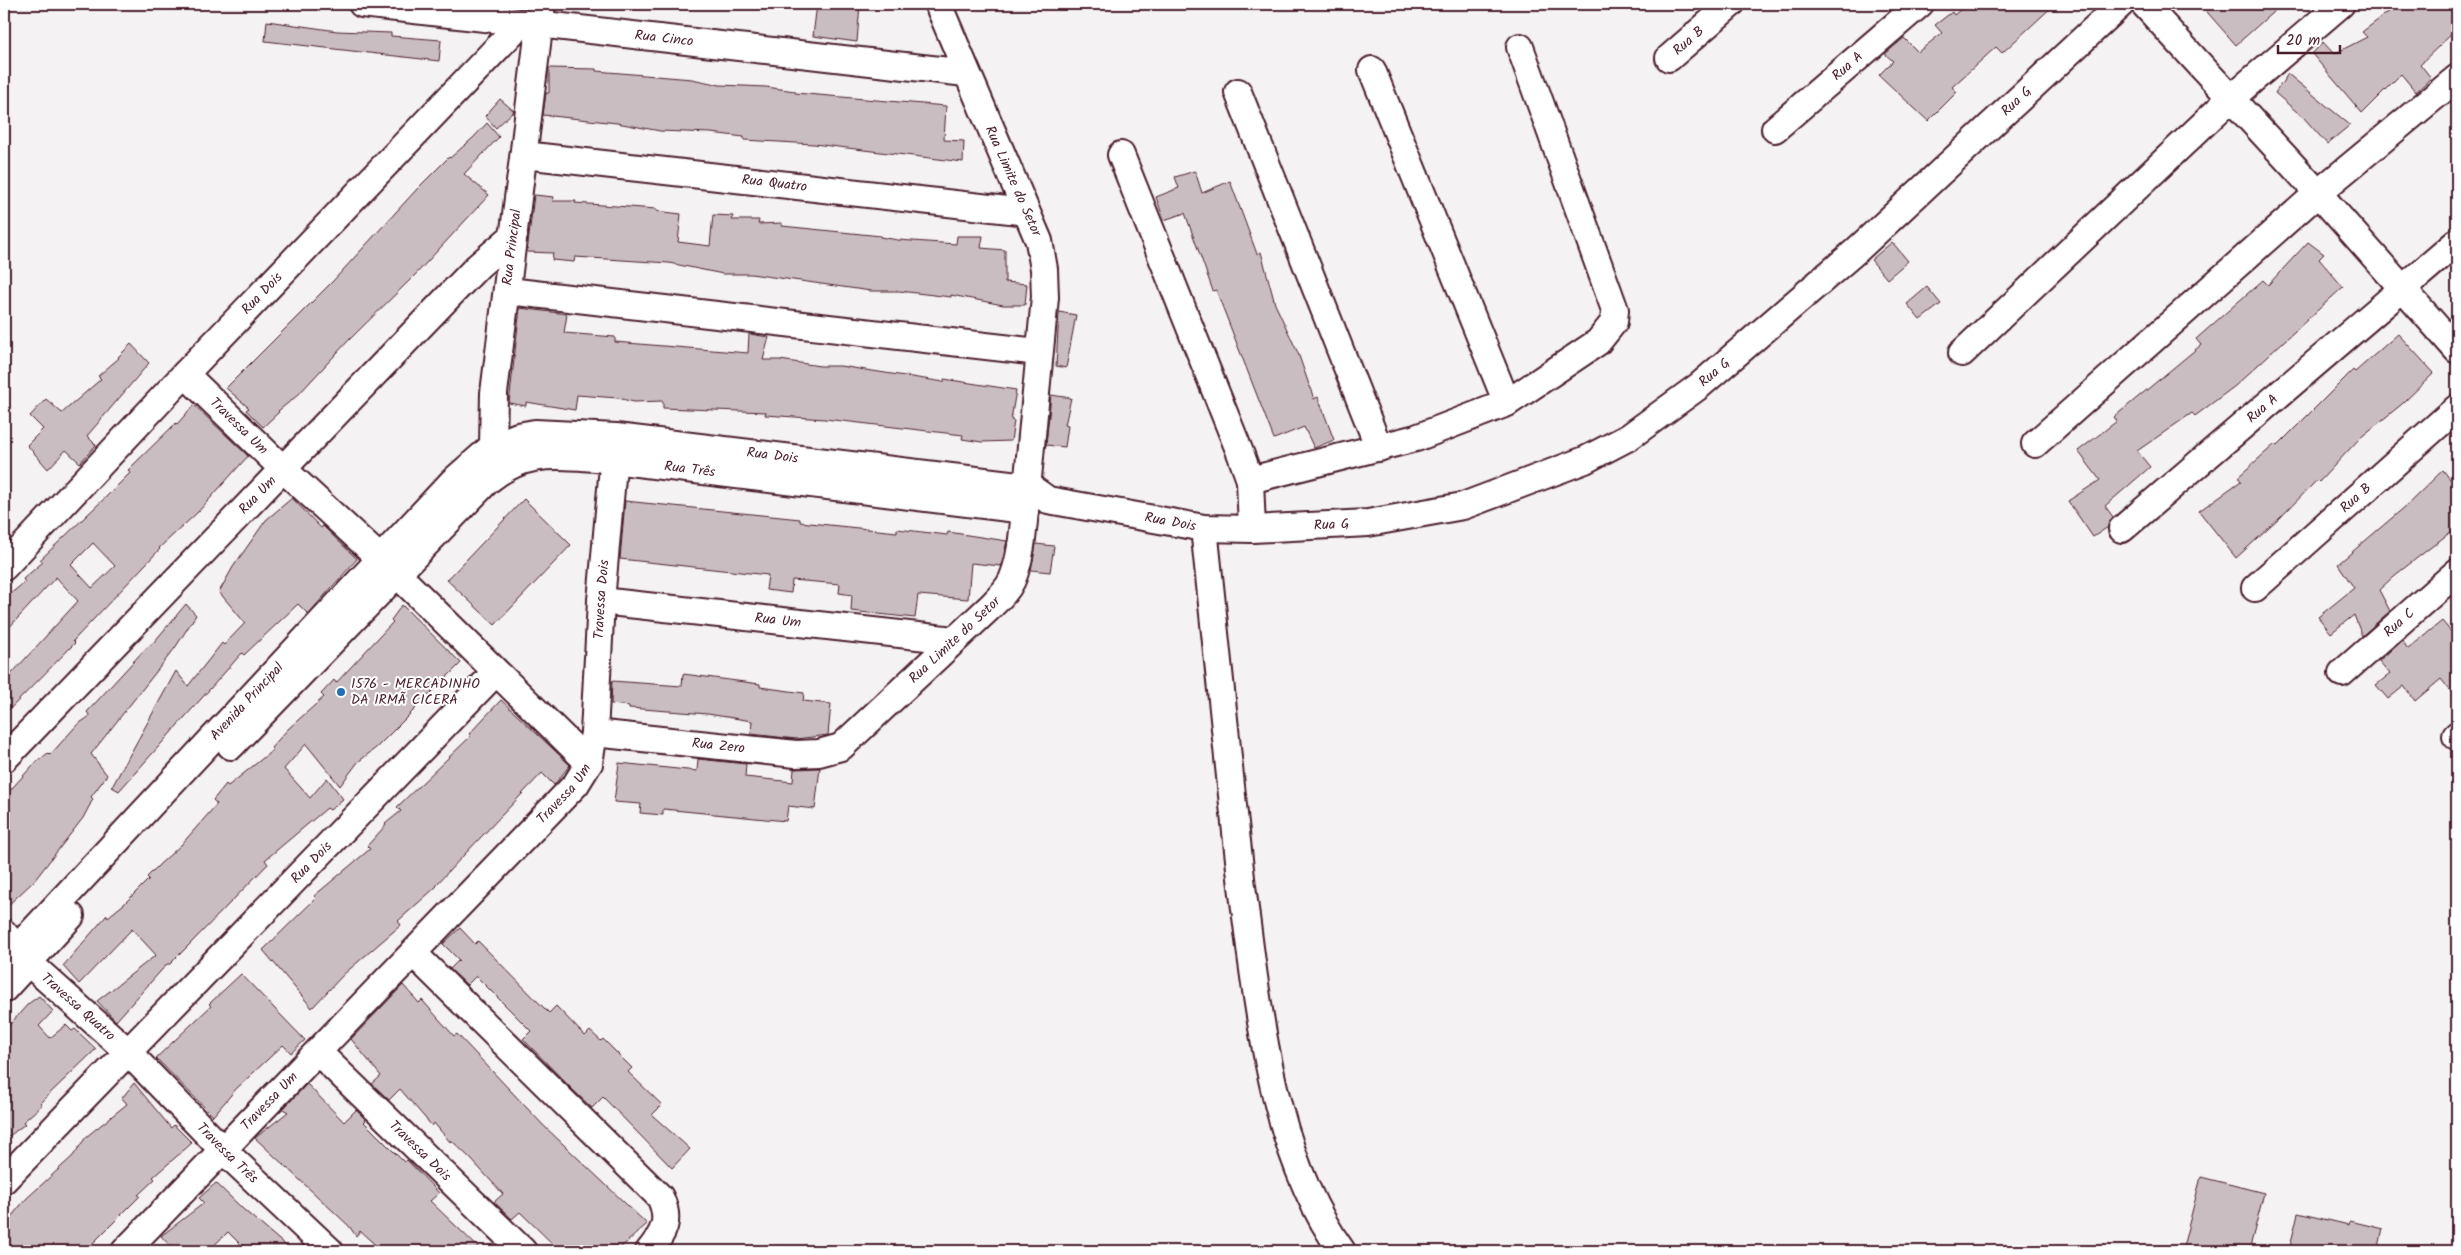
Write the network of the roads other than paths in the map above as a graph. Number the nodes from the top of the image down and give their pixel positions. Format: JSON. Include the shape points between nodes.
{"nodes":[{"id":1,"x":362,"y":4,"type":"edge"},
{"id":2,"x":938,"y":4,"type":"edge"},
{"id":3,"x":1731,"y":4,"type":"edge"},
{"id":4,"x":1920,"y":4,"type":"edge"},
{"id":5,"x":2121,"y":4,"type":"edge"},
{"id":6,"x":2144,"y":4,"type":"edge"},
{"id":7,"x":2341,"y":4,"type":"edge"},
{"id":8,"x":535,"y":17,"type":"edge"},
{"id":9,"x":1520,"y":46,"type":"dead end"},
{"id":10,"x":1669,"y":58,"type":"dead end"},
{"id":11,"x":1372,"y":70,"type":"dead end"},
{"id":12,"x":966,"y":73,"type":"junction"},
{"id":13,"x":2457,"y":78,"type":"edge"},
{"id":14,"x":1238,"y":92,"type":"dead end"},
{"id":15,"x":2230,"y":99,"type":"junction"},
{"id":16,"x":1775,"y":129,"type":"dead end"},
{"id":17,"x":1121,"y":155,"type":"dead end"},
{"id":18,"x":524,"y":156,"type":"junction"},
{"id":19,"x":2318,"y":193,"type":"junction"},
{"id":20,"x":1026,"y":212,"type":"junction"},
{"id":21,"x":514,"y":235,"type":"junction"},
{"id":22,"x":2457,"y":242,"type":"edge"},
{"id":23,"x":2404,"y":290,"type":"junction"},
{"id":24,"x":508,"y":291,"type":"junction"},
{"id":25,"x":2457,"y":350,"type":"edge"},
{"id":26,"x":1038,"y":352,"type":"junction"},
{"id":27,"x":1962,"y":353,"type":"dead end"},
{"id":28,"x":185,"y":374,"type":"junction"},
{"id":29,"x":1507,"y":403,"type":"junction"},
{"id":30,"x":2457,"y":408,"type":"edge"},
{"id":31,"x":2035,"y":444,"type":"dead end"},
{"id":32,"x":1379,"y":448,"type":"junction"},
{"id":33,"x":614,"y":449,"type":"junction"},
{"id":34,"x":499,"y":456,"type":"junction"},
{"id":35,"x":282,"y":468,"type":"junction"},
{"id":36,"x":1250,"y":480,"type":"junction"},
{"id":37,"x":1033,"y":499,"type":"junction"},
{"id":38,"x":1204,"y":528,"type":"junction"},
{"id":39,"x":1252,"y":529,"type":"junction"},
{"id":40,"x":2122,"y":529,"type":"dead end"},
{"id":41,"x":390,"y":566,"type":"junction"},
{"id":42,"x":4,"y":567,"type":"edge"},
{"id":43,"x":2457,"y":572,"type":"edge"},
{"id":44,"x":2255,"y":588,"type":"dead end"},
{"id":45,"x":600,"y":601,"type":"junction"},
{"id":46,"x":954,"y":640,"type":"junction"},
{"id":47,"x":495,"y":672,"type":"junction"},
{"id":48,"x":2342,"y":673,"type":"dead end"},
{"id":49,"x":594,"y":733,"type":"junction"},
{"id":50,"x":841,"y":747,"type":"joint"},
{"id":51,"x":4,"y":759,"type":"edge"},
{"id":52,"x":589,"y":763,"type":"junction"},
{"id":53,"x":14,"y":952,"type":"edge"},
{"id":54,"x":414,"y":954,"type":"junction"},
{"id":55,"x":4,"y":989,"type":"edge"},
{"id":56,"x":127,"y":1051,"type":"junction"},
{"id":57,"x":318,"y":1052,"type":"junction"},
{"id":58,"x":223,"y":1150,"type":"junction"},
{"id":59,"x":4,"y":1180,"type":"edge"},
{"id":60,"x":132,"y":1249,"type":"edge"},
{"id":61,"x":330,"y":1251,"type":"edge"},
{"id":62,"x":523,"y":1251,"type":"edge"},
{"id":63,"x":649,"y":1251,"type":"edge"},
{"id":64,"x":1342,"y":1251,"type":"edge"}],
"edges":[{"from":1,"to":8,"type":"street","name":"Rua Cinco"},
{"from":2,"to":12,"type":"street","name":"Rua Limite do Setor"},
{"from":3,"to":10,"type":"street","name":"Rua B"},
{"from":4,"to":16,"type":"street","name":"Rua A"},
{"from":5,"to":39,"type":"street","name":"Rua G","via":[[1857,250],[1698,386],[1629,437],[1585,460],[1463,506],[1368,523]]},
{"from":6,"to":15,"type":"street"},
{"from":7,"to":15,"type":"street"},
{"from":8,"to":12,"type":"street","name":"Rua Cinco"},
{"from":8,"to":18,"type":"street","name":"Rua Principal"},
{"from":8,"to":28,"type":"street","name":"Rua Dois"},
{"from":9,"to":29,"type":"street","via":[[1615,310],[1614,322],[1598,342]]},
{"from":11,"to":29,"type":"street"},
{"from":12,"to":20,"type":"street","name":"Rua Limite do Setor"},
{"from":13,"to":19,"type":"street"},
{"from":14,"to":32,"type":"street"},
{"from":15,"to":19,"type":"street"},
{"from":15,"to":27,"type":"street"},
{"from":17,"to":36,"type":"street","via":[[1227,414]]},
{"from":18,"to":20,"type":"street","name":"Rua Quatro"},
{"from":18,"to":21,"type":"street","name":"Rua Principal"},
{"from":19,"to":23,"type":"street"},
{"from":19,"to":31,"type":"street"},
{"from":20,"to":26,"type":"street","name":"Rua Limite do Setor","via":[[1039,241],[1044,269],[1045,298]]},
{"from":21,"to":24,"type":"street","name":"Rua Principal"},
{"from":21,"to":35,"type":"street","name":"Rua Um","via":[[478,266]]},
{"from":22,"to":23,"type":"street","name":"Rua A"},
{"from":23,"to":25,"type":"street"},
{"from":23,"to":40,"type":"street","name":"Rua A"},
{"from":24,"to":26,"type":"street"},
{"from":24,"to":34,"type":"street","name":"Rua Principal","via":[[494,392]]},
{"from":26,"to":37,"type":"street","name":"Rua Limite do Setor"},
{"from":28,"to":35,"type":"street","name":"Travessa Um"},
{"from":28,"to":42,"type":"street","name":"Rua Dois"},
{"from":29,"to":32,"type":"street","via":[[1416,438]]},
{"from":30,"to":44,"type":"street","name":"Rua B"},
{"from":32,"to":36,"type":"street"},
{"from":33,"to":34,"type":"street","name":"Rua Dois","via":[[535,433],[518,436]]},
{"from":33,"to":37,"type":"street","name":"Rua Dois"},
{"from":33,"to":45,"type":"street","name":"Travessa Dois"},
{"from":34,"to":41,"type":"street","via":[[487,481]]},
{"from":35,"to":41,"type":"street","name":"Travessa Um"},
{"from":35,"to":51,"type":"street","name":"Rua Um"},
{"from":36,"to":39,"type":"street"},
{"from":37,"to":38,"type":"street","name":"Rua Dois"},
{"from":37,"to":46,"type":"street","name":"Rua Limite do Setor","via":[[1012,580],[1003,594]]},
{"from":38,"to":39,"type":"street","name":"Rua G"},
{"from":38,"to":64,"type":"street","via":[[1239,872],[1274,1092],[1299,1170],[1331,1236]]},
{"from":41,"to":47,"type":"street","name":"Travessa Um"},
{"from":41,"to":53,"type":"street","name":"Avenida Principal","via":[[200,778]]},
{"from":43,"to":48,"type":"street","name":"Rua C"},
{"from":45,"to":46,"type":"street","name":"Rua Um"},
{"from":45,"to":49,"type":"street","name":"Travessa Dois"},
{"from":46,"to":50,"type":"street","name":"Rua Limite do Setor"},
{"from":47,"to":52,"type":"street","name":"Travessa Um"},
{"from":47,"to":56,"type":"street","name":"Rua Dois"},
{"from":49,"to":50,"type":"street","name":"Rua Zero","via":[[796,754],[819,753]]},
{"from":49,"to":52,"type":"street","name":"Travessa Dois"},
{"from":52,"to":54,"type":"street","name":"Travessa Um","via":[[576,784]]},
{"from":53,"to":55,"type":"street","name":"Avenida Principal"},
{"from":53,"to":56,"type":"street","name":"Travessa Quatro"},
{"from":54,"to":57,"type":"street","name":"Travessa Um"},
{"from":54,"to":63,"type":"street","via":[[660,1197],[666,1210],[665,1225]]},
{"from":56,"to":58,"type":"street","name":"Travessa Três"},
{"from":56,"to":59,"type":"street","name":"Rua Dois"},
{"from":57,"to":58,"type":"street","name":"Travessa Um"},
{"from":57,"to":62,"type":"street","name":"Travessa Dois"},
{"from":58,"to":60,"type":"street","name":"Travessa Um"},
{"from":58,"to":61,"type":"street","name":"Travessa Três"}]}
